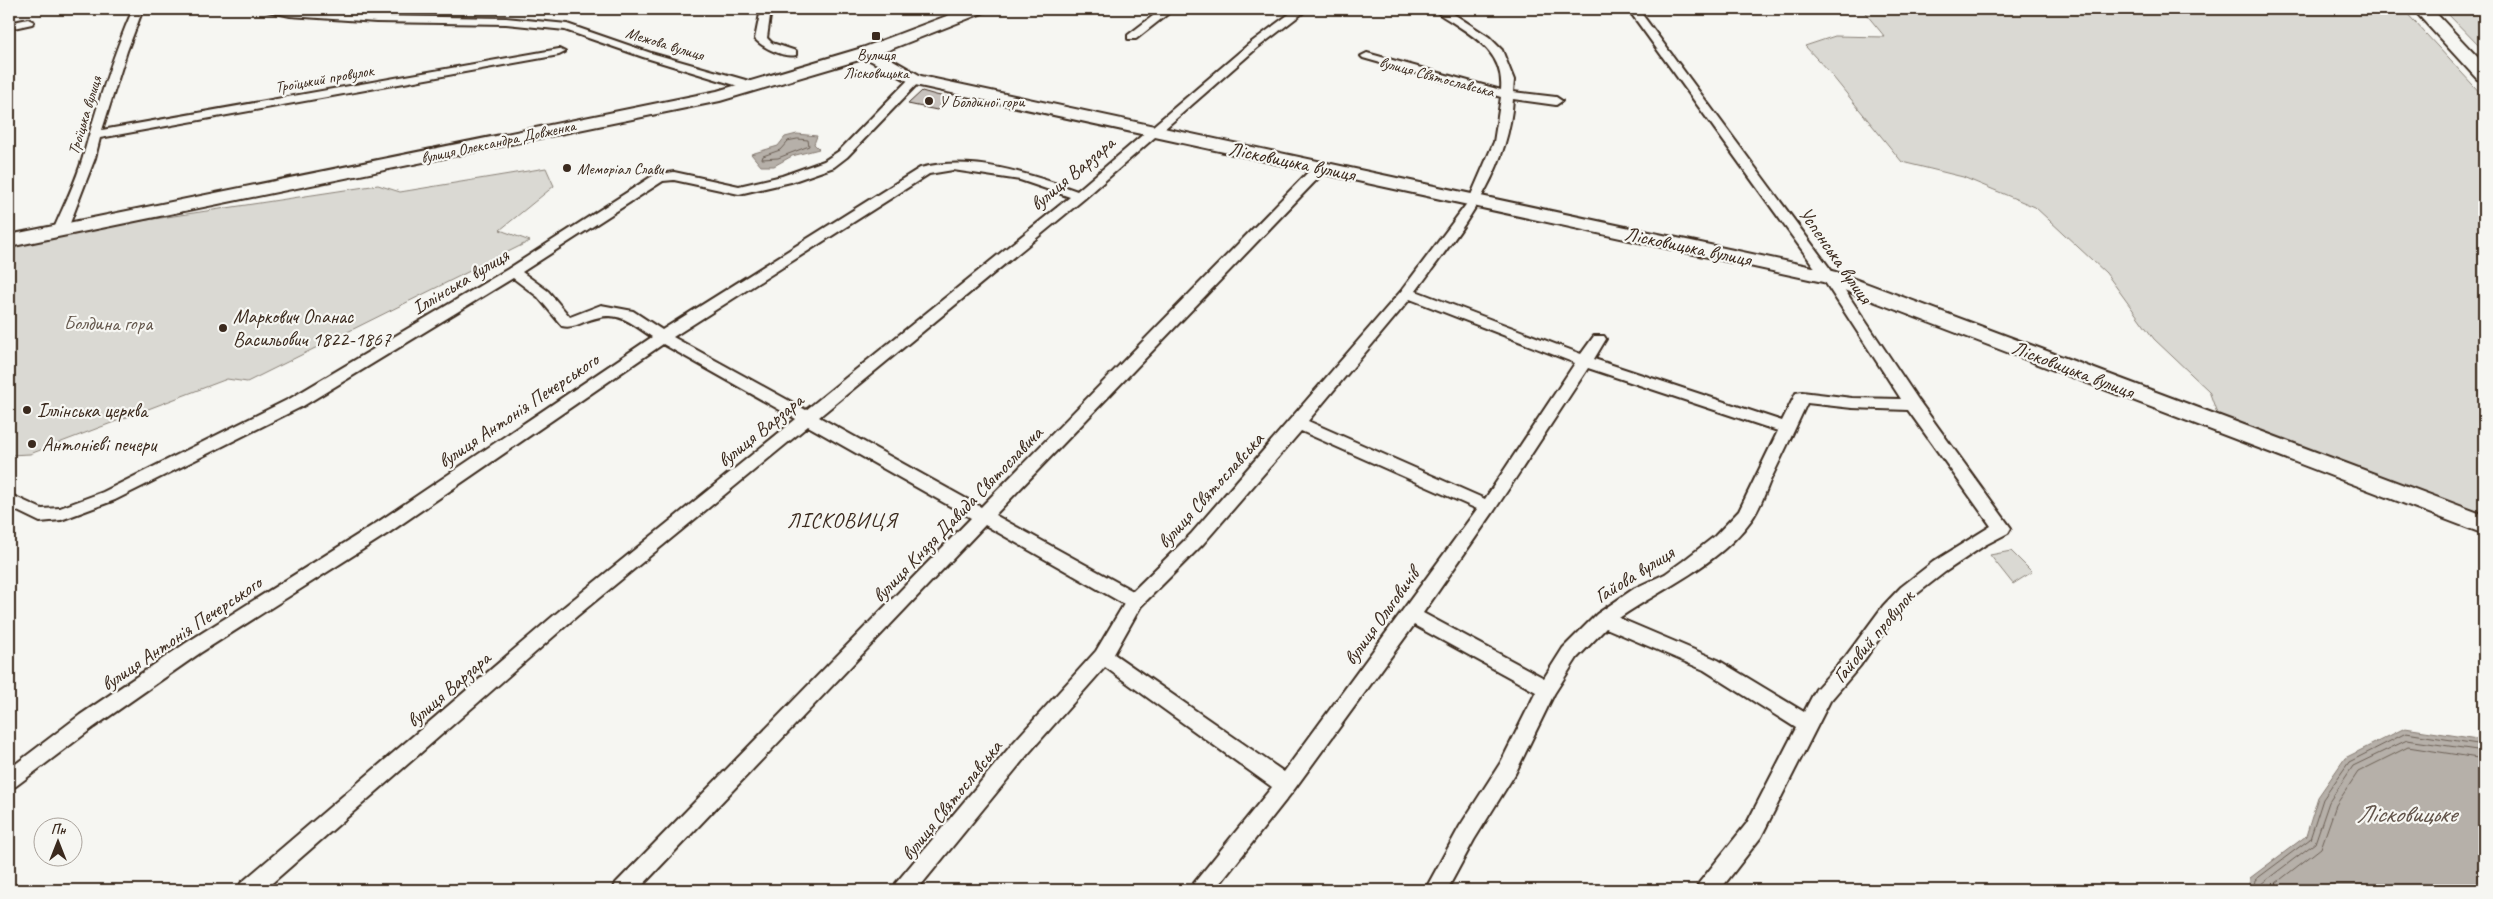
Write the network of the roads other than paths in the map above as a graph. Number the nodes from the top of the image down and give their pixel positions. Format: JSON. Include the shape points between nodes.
{"nodes":[{"id":1,"x":138,"y":9,"type":"edge"},
{"id":2,"x":271,"y":9,"type":"edge"},
{"id":3,"x":766,"y":9,"type":"edge"},
{"id":4,"x":979,"y":9,"type":"edge"},
{"id":5,"x":1169,"y":9,"type":"edge"},
{"id":6,"x":1303,"y":9,"type":"edge"},
{"id":7,"x":1439,"y":9,"type":"edge"},
{"id":8,"x":1633,"y":9,"type":"edge"},
{"id":9,"x":2422,"y":9,"type":"edge"},
{"id":10,"x":28,"y":22,"type":"dead end"},
{"id":11,"x":9,"y":26,"type":"edge"},
{"id":12,"x":1132,"y":37,"type":"dead end"},
{"id":13,"x":559,"y":52,"type":"dead end"},
{"id":14,"x":868,"y":52,"type":"junction"},
{"id":15,"x":792,"y":53,"type":"dead end"},
{"id":16,"x":1367,"y":56,"type":"dead end"},
{"id":17,"x":2484,"y":75,"type":"edge"},
{"id":18,"x":915,"y":80,"type":"junction"},
{"id":19,"x":752,"y":86,"type":"junction"},
{"id":20,"x":1507,"y":95,"type":"junction"},
{"id":21,"x":1556,"y":101,"type":"dead end"},
{"id":22,"x":1155,"y":131,"type":"junction"},
{"id":23,"x":94,"y":135,"type":"junction"},
{"id":24,"x":1322,"y":167,"type":"junction"},
{"id":25,"x":1079,"y":196,"type":"junction"},
{"id":26,"x":1474,"y":202,"type":"junction"},
{"id":27,"x":60,"y":231,"type":"junction"},
{"id":28,"x":9,"y":241,"type":"edge"},
{"id":29,"x":513,"y":272,"type":"junction"},
{"id":30,"x":1830,"y":277,"type":"junction"},
{"id":31,"x":1407,"y":293,"type":"junction"},
{"id":32,"x":662,"y":337,"type":"junction"},
{"id":33,"x":1600,"y":340,"type":"dead end"},
{"id":34,"x":1587,"y":362,"type":"junction"},
{"id":35,"x":1914,"y":405,"type":"junction"},
{"id":36,"x":809,"y":418,"type":"junction"},
{"id":37,"x":1298,"y":423,"type":"junction"},
{"id":38,"x":1788,"y":429,"type":"junction"},
{"id":39,"x":9,"y":500,"type":"edge"},
{"id":40,"x":1488,"y":507,"type":"junction"},
{"id":41,"x":986,"y":516,"type":"junction"},
{"id":42,"x":2484,"y":525,"type":"edge"},
{"id":43,"x":2002,"y":528,"type":"joint"},
{"id":44,"x":1135,"y":601,"type":"junction"},
{"id":45,"x":1411,"y":615,"type":"junction"},
{"id":46,"x":1603,"y":620,"type":"junction"},
{"id":47,"x":1103,"y":656,"type":"junction"},
{"id":48,"x":1547,"y":689,"type":"junction"},
{"id":49,"x":1806,"y":724,"type":"junction"},
{"id":50,"x":9,"y":780,"type":"edge"},
{"id":51,"x":1286,"y":784,"type":"junction"},
{"id":52,"x":249,"y":890,"type":"edge"},
{"id":53,"x":624,"y":890,"type":"edge"},
{"id":54,"x":904,"y":890,"type":"edge"},
{"id":55,"x":1202,"y":890,"type":"edge"},
{"id":56,"x":1436,"y":890,"type":"edge"},
{"id":57,"x":1707,"y":890,"type":"edge"}],
"edges":[{"from":1,"to":23,"type":"street","name":"Троїцька вулиця"},
{"from":2,"to":19,"type":"street","name":"Межова вулиця","via":[[376,19],[506,21],[567,28]]},
{"from":3,"to":15,"type":"street","via":[[761,39],[768,45]]},
{"from":4,"to":14,"type":"main road","name":"вулиця Олександра Довженка"},
{"from":5,"to":12,"type":"street"},
{"from":6,"to":22,"type":"street","name":"вулиця Варзара","via":[[1253,46]]},
{"from":7,"to":20,"type":"street","name":"вулиця Святославська","via":[[1485,39],[1498,52],[1508,80]]},
{"from":8,"to":30,"type":"street","name":"Успенська вулиця"},
{"from":9,"to":17,"type":"main road"},
{"from":10,"to":11,"type":"street"},
{"from":13,"to":23,"type":"street","name":"Троїцький провулок"},
{"from":14,"to":18,"type":"main road","name":"Лісковицька вулиця"},
{"from":14,"to":19,"type":"main road","name":"вулиця Олександра Довженка"},
{"from":16,"to":20,"type":"street","name":"вулиця Святославська"},
{"from":18,"to":22,"type":"main road","name":"Лісковицька вулиця"},
{"from":18,"to":29,"type":"street","name":"Іллінська вулиця","via":[[843,154],[829,164],[740,190],[674,176],[659,178]]},
{"from":19,"to":27,"type":"main road","name":"вулиця Олександра Довженка","via":[[720,96]]},
{"from":20,"to":21,"type":"street","name":"вулиця Святославська"},
{"from":20,"to":26,"type":"street","name":"вулиця Святославська","via":[[1500,142]]},
{"from":22,"to":24,"type":"main road","name":"Лісковицька вулиця"},
{"from":22,"to":25,"type":"street","name":"вулиця Варзара"},
{"from":23,"to":27,"type":"street","name":"Троїцька вулиця","via":[[89,158]]},
{"from":24,"to":26,"type":"main road","name":"Лісковицька вулиця"},
{"from":24,"to":41,"type":"street","name":"вулиця Князя Давида Святославича"},
{"from":25,"to":32,"type":"street","name":"вулиця Антонія Печерського","via":[[1022,176],[953,166],[925,171]]},
{"from":25,"to":36,"type":"street","name":"вулиця Варзара"},
{"from":26,"to":30,"type":"main road","name":"Лісковицька вулиця"},
{"from":26,"to":31,"type":"street","name":"вулиця Святославська"},
{"from":27,"to":28,"type":"main road","name":"вулиця Олександра Довженка"},
{"from":29,"to":32,"type":"street","via":[[543,294],[567,323],[601,310],[628,314]]},
{"from":29,"to":39,"type":"street","name":"Іллінська вулиця","via":[[297,402],[109,496],[61,514],[40,516]]},
{"from":30,"to":35,"type":"street","name":"Успенська вулиця"},
{"from":30,"to":42,"type":"main road","name":"Лісковицька вулиця"},
{"from":31,"to":34,"type":"street"},
{"from":31,"to":37,"type":"street","name":"вулиця Святославська"},
{"from":32,"to":36,"type":"street"},
{"from":32,"to":50,"type":"street","name":"вулиця Антонія Печерського","via":[[384,527],[185,654],[87,721]]},
{"from":33,"to":34,"type":"street","name":"вулиця Ольговичів"},
{"from":34,"to":38,"type":"street"},
{"from":34,"to":40,"type":"street","name":"вулиця Ольговичів"},
{"from":35,"to":38,"type":"street","name":"Гайова вулиця","via":[[1802,397]]},
{"from":35,"to":43,"type":"street","name":"Успенська вулиця"},
{"from":36,"to":41,"type":"street"},
{"from":36,"to":52,"type":"street","name":"вулиця Варзара","via":[[571,611]]},
{"from":37,"to":40,"type":"street"},
{"from":37,"to":44,"type":"street","name":"вулиця Святославська","via":[[1197,539]]},
{"from":38,"to":46,"type":"street","name":"Гайова вулиця","via":[[1746,515],[1722,542],[1672,579],[1641,593]]},
{"from":40,"to":45,"type":"street","name":"вулиця Ольговичів"},
{"from":41,"to":44,"type":"street"},
{"from":41,"to":53,"type":"street","name":"вулиця Князя Давида Святославича"},
{"from":43,"to":49,"type":"street","name":"Гайовий провулок","via":[[1956,555],[1907,592],[1823,694]]},
{"from":44,"to":47,"type":"street","name":"вулиця Святославська"},
{"from":45,"to":48,"type":"street"},
{"from":45,"to":51,"type":"street","name":"вулиця Ольговичів"},
{"from":46,"to":48,"type":"street","name":"Гайова вулиця","via":[[1570,653]]},
{"from":46,"to":49,"type":"street","via":[[1711,665]]},
{"from":47,"to":51,"type":"street"},
{"from":47,"to":54,"type":"street","name":"вулиця Святославська","via":[[1021,748]]},
{"from":48,"to":56,"type":"street","name":"Гайова вулиця","via":[[1508,768]]},
{"from":49,"to":57,"type":"street","name":"Гайовий провулок","via":[[1805,734],[1754,830]]},
{"from":51,"to":55,"type":"street","name":"вулиця Ольговичів"}]}
